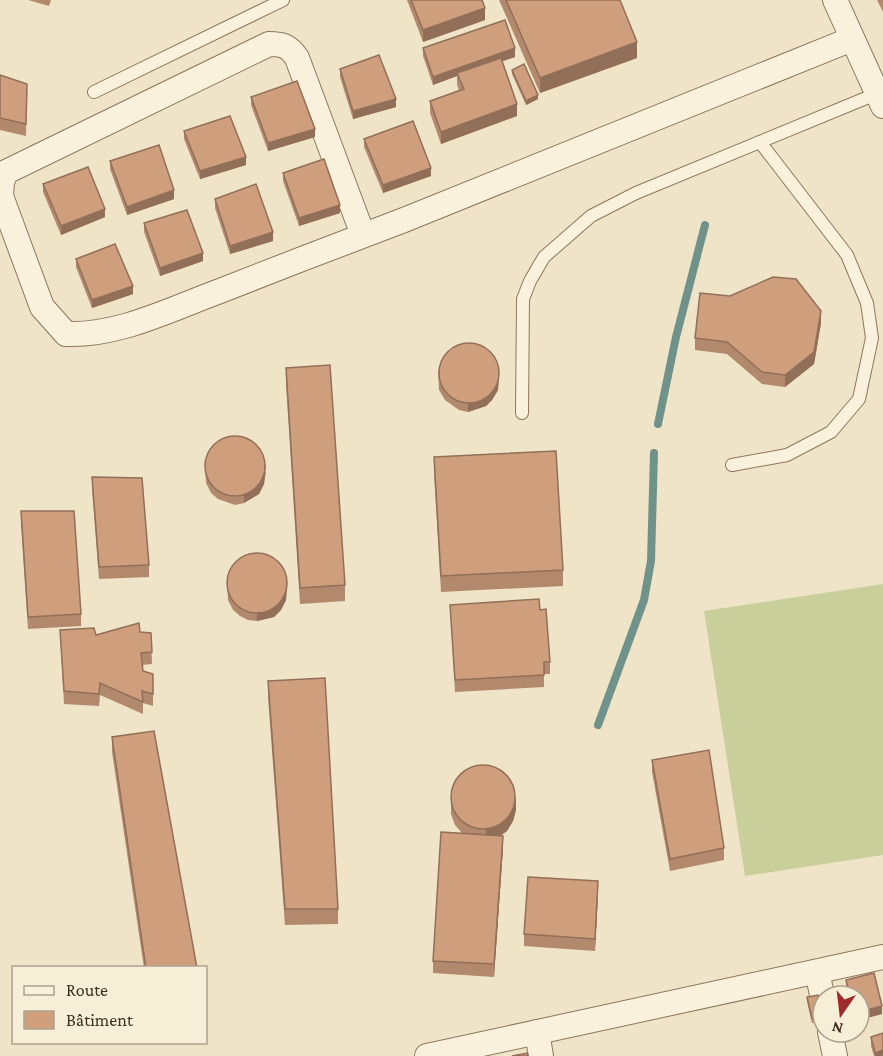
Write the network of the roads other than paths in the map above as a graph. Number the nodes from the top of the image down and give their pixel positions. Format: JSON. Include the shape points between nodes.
{"nodes":[{"id":1,"x":284,"y":0,"type":"edge"},
{"id":2,"x":835,"y":0,"type":"edge"},
{"id":3,"x":852,"y":39,"type":"junction"},
{"id":4,"x":94,"y":92,"type":"dead end"},
{"id":5,"x":880,"y":100,"type":"edge"},
{"id":6,"x":760,"y":142,"type":"junction"},
{"id":7,"x":363,"y":236,"type":"junction"},
{"id":8,"x":522,"y":413,"type":"dead end"},
{"id":9,"x":732,"y":465,"type":"dead end"},
{"id":10,"x":883,"y":957,"type":"edge"},
{"id":11,"x":817,"y":972,"type":"junction"},
{"id":12,"x":820,"y":984,"type":"edge"},
{"id":13,"x":537,"y":1032,"type":"junction"},
{"id":14,"x":428,"y":1056,"type":"edge"},
{"id":15,"x":541,"y":1056,"type":"edge"}],
"edges":[{"from":1,"to":4,"type":"lane"},
{"from":2,"to":3,"type":"street"},
{"from":3,"to":5,"type":"street"},
{"from":3,"to":7,"type":"street"},
{"from":5,"to":6,"type":"lane"},
{"from":6,"to":8,"type":"lane","via":[[636,193],[591,216],[544,257],[523,299]]},
{"from":6,"to":9,"type":"lane","via":[[847,255],[867,303],[872,338],[859,399],[831,432],[787,455]]},
{"from":7,"to":7,"type":"street","via":[[297,57],[281,44],[269,44],[45,152],[6,172],[2,182],[2,196],[42,307],[66,334],[113,330]]},
{"from":10,"to":11,"type":"street"},
{"from":11,"to":12,"type":"street"},
{"from":11,"to":13,"type":"street"},
{"from":13,"to":14,"type":"street"},
{"from":13,"to":15,"type":"street"}]}
